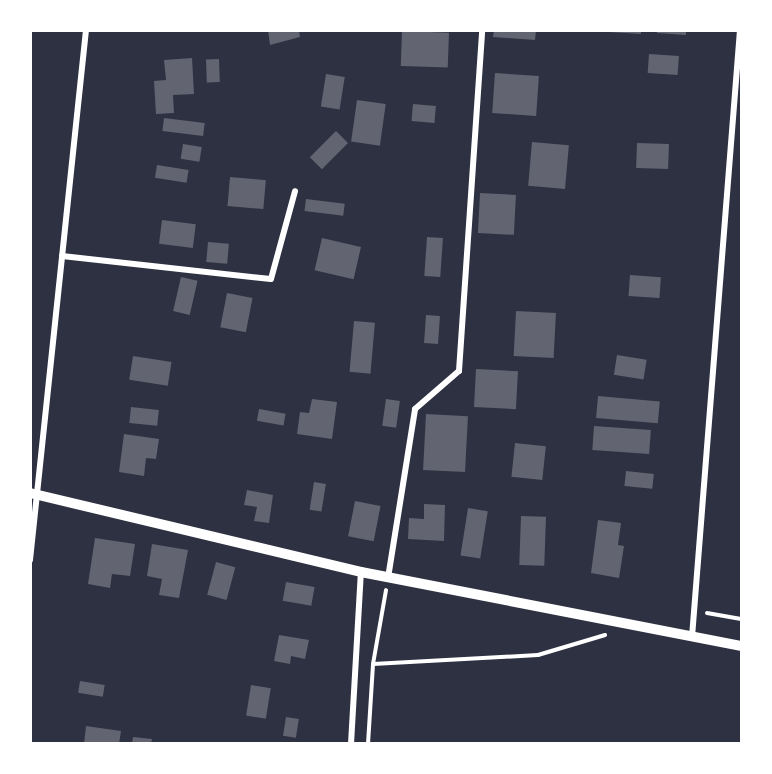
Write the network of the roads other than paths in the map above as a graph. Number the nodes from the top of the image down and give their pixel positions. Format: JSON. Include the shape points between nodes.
{"nodes":[{"id":1,"x":86,"y":30,"type":"edge"},
{"id":2,"x":482,"y":30,"type":"edge"},
{"id":3,"x":740,"y":30,"type":"edge"},
{"id":4,"x":295,"y":191,"type":"dead end"},
{"id":5,"x":62,"y":256,"type":"junction"},
{"id":6,"x":33,"y":494,"type":"edge"},
{"id":7,"x":30,"y":560,"type":"edge"},
{"id":8,"x":361,"y":572,"type":"junction"},
{"id":9,"x":388,"y":578,"type":"junction"},
{"id":10,"x":692,"y":638,"type":"junction"},
{"id":11,"x":742,"y":646,"type":"edge"},
{"id":12,"x":351,"y":744,"type":"edge"}],
"edges":[{"from":1,"to":5,"type":"street"},
{"from":2,"to":9,"type":"street","via":[[459,371],[415,409]]},
{"from":3,"to":10,"type":"street"},
{"from":4,"to":5,"type":"street","via":[[271,279]]},
{"from":5,"to":6,"type":"street"},
{"from":6,"to":7,"type":"street"},
{"from":6,"to":8,"type":"street"},
{"from":8,"to":9,"type":"street"},
{"from":8,"to":12,"type":"street"},
{"from":9,"to":10,"type":"street"},
{"from":10,"to":11,"type":"street"}]}
